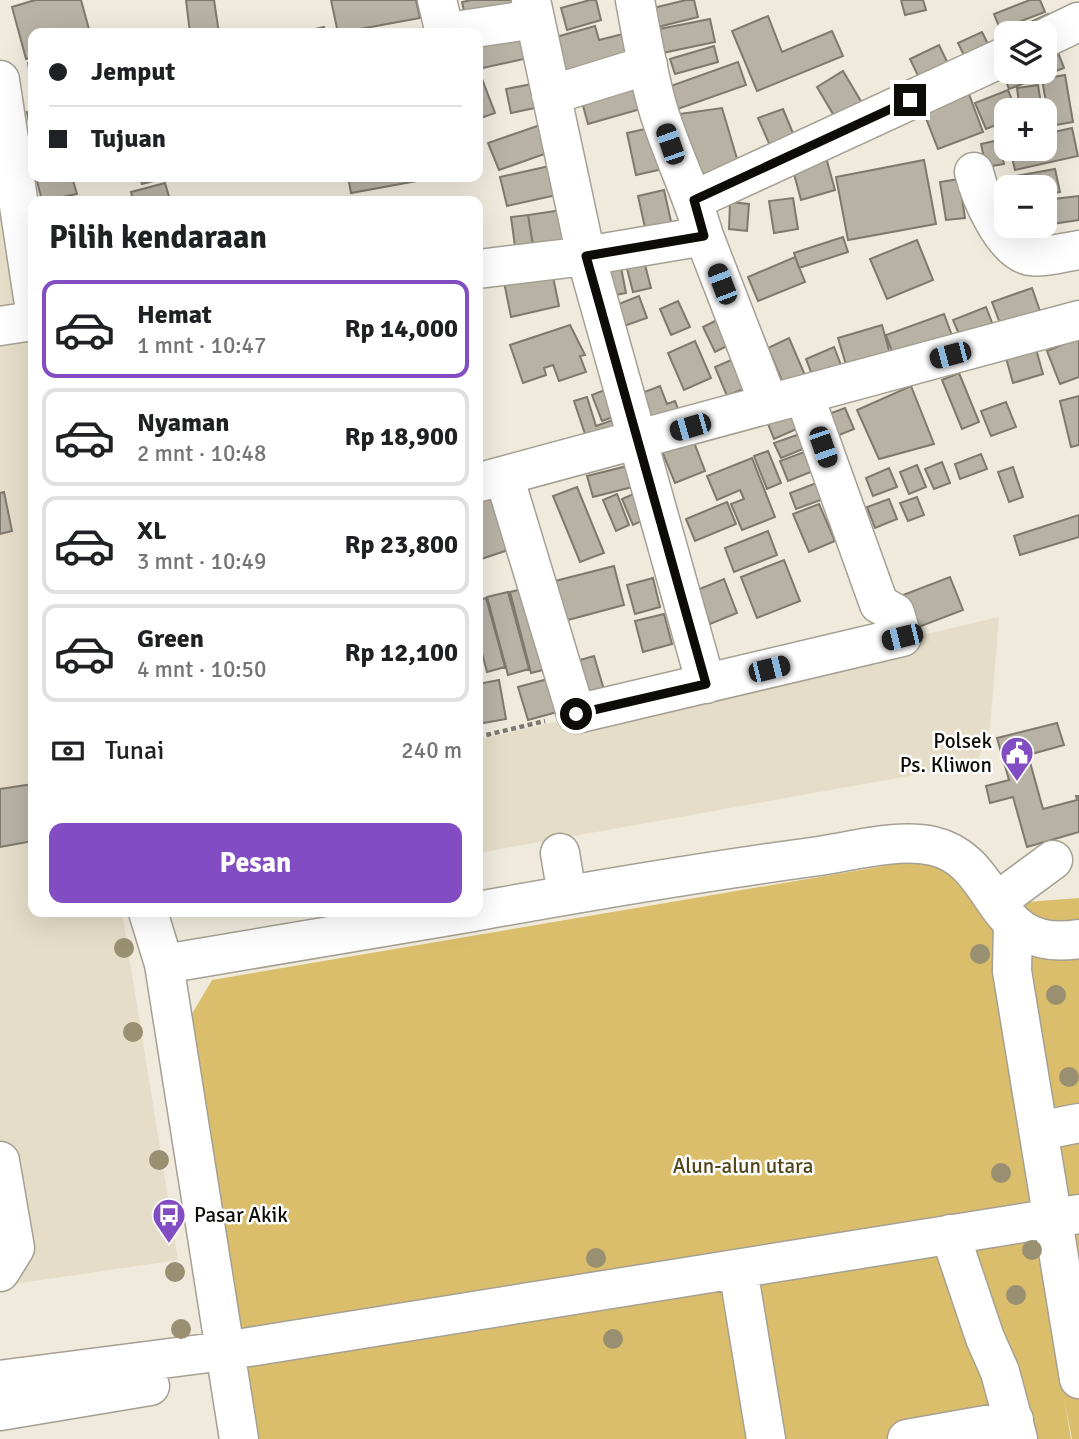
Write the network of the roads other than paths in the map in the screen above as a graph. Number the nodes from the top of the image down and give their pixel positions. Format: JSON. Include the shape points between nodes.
{"nodes":[{"id":1,"x":437,"y":0,"type":"edge"},
{"id":2,"x":635,"y":0,"type":"edge"},
{"id":3,"x":1073,"y":0,"type":"edge"},
{"id":4,"x":533,"y":10,"type":"edge"},
{"id":5,"x":1079,"y":24,"type":"edge"},
{"id":6,"x":442,"y":28,"type":"edge"},
{"id":7,"x":463,"y":28,"type":"edge"},
{"id":8,"x":1057,"y":33,"type":"edge"},
{"id":9,"x":994,"y":61,"type":"edge"},
{"id":10,"x":648,"y":65,"type":"junction"},
{"id":11,"x":551,"y":94,"type":"junction"},
{"id":12,"x":13,"y":96,"type":"edge"},
{"id":13,"x":974,"y":172,"type":"dead end"},
{"id":14,"x":699,"y":218,"type":"junction"},
{"id":15,"x":28,"y":248,"type":"edge"},
{"id":16,"x":1079,"y":250,"type":"edge"},
{"id":17,"x":586,"y":256,"type":"junction"},
{"id":18,"x":483,"y":268,"type":"edge"},
{"id":19,"x":1079,"y":320,"type":"edge"},
{"id":20,"x":28,"y":322,"type":"edge"},
{"id":21,"x":0,"y":326,"type":"edge"},
{"id":22,"x":787,"y":400,"type":"junction"},
{"id":23,"x":637,"y":442,"type":"junction"},
{"id":24,"x":491,"y":480,"type":"edge"},
{"id":25,"x":706,"y":684,"type":"junction"},
{"id":26,"x":561,"y":853,"type":"dead end"},
{"id":27,"x":1053,"y":860,"type":"dead end"},
{"id":28,"x":567,"y":895,"type":"junction"},
{"id":29,"x":483,"y":910,"type":"edge"},
{"id":30,"x":1004,"y":913,"type":"junction"},
{"id":31,"x":150,"y":917,"type":"edge"},
{"id":32,"x":440,"y":917,"type":"edge"},
{"id":33,"x":1079,"y":939,"type":"edge"},
{"id":34,"x":164,"y":964,"type":"junction"},
{"id":35,"x":1079,"y":1123,"type":"edge"},
{"id":36,"x":1039,"y":1131,"type":"junction"},
{"id":37,"x":0,"y":1161,"type":"edge"},
{"id":38,"x":1067,"y":1216,"type":"edge"},
{"id":39,"x":950,"y":1234,"type":"junction"},
{"id":40,"x":738,"y":1269,"type":"junction"},
{"id":41,"x":0,"y":1272,"type":"edge"},
{"id":42,"x":226,"y":1362,"type":"junction"},
{"id":43,"x":1079,"y":1379,"type":"edge"},
{"id":44,"x":0,"y":1380,"type":"edge"},
{"id":45,"x":0,"y":1411,"type":"edge"},
{"id":46,"x":1016,"y":1430,"type":"edge"},
{"id":47,"x":239,"y":1439,"type":"edge"},
{"id":48,"x":766,"y":1439,"type":"edge"},
{"id":49,"x":907,"y":1439,"type":"edge"}],
"edges":[{"from":1,"to":6,"type":"street"},
{"from":2,"to":10,"type":"street"},
{"from":3,"to":5,"type":"street"},
{"from":4,"to":7,"type":"street"},
{"from":4,"to":11,"type":"street"},
{"from":5,"to":8,"type":"street"},
{"from":9,"to":14,"type":"street"},
{"from":10,"to":11,"type":"street"},
{"from":10,"to":14,"type":"street","via":[[660,114]]},
{"from":11,"to":17,"type":"street"},
{"from":12,"to":15,"type":"street"},
{"from":13,"to":16,"type":"street","via":[[980,198],[1019,251],[1031,256]]},
{"from":14,"to":17,"type":"street"},
{"from":14,"to":22,"type":"street"},
{"from":17,"to":18,"type":"street"},
{"from":17,"to":23,"type":"street"},
{"from":19,"to":22,"type":"street"},
{"from":20,"to":21,"type":"street"},
{"from":22,"to":23,"type":"street"},
{"from":22,"to":25,"type":"street","via":[[879,604],[895,613],[902,637]]},
{"from":23,"to":24,"type":"street"},
{"from":23,"to":25,"type":"street"},
{"from":24,"to":25,"type":"street","via":[[576,714]]},
{"from":26,"to":28,"type":"street"},
{"from":27,"to":30,"type":"street"},
{"from":28,"to":29,"type":"street"},
{"from":28,"to":30,"type":"street","via":[[908,844],[947,850],[964,862]]},
{"from":30,"to":33,"type":"street","via":[[1029,936],[1045,941]]},
{"from":30,"to":36,"type":"street"},
{"from":31,"to":34,"type":"street"},
{"from":32,"to":34,"type":"street"},
{"from":34,"to":42,"type":"street"},
{"from":35,"to":36,"type":"street"},
{"from":36,"to":38,"type":"street"},
{"from":37,"to":41,"type":"street","via":[[15,1248]]},
{"from":38,"to":39,"type":"street"},
{"from":38,"to":43,"type":"street"},
{"from":39,"to":40,"type":"street"},
{"from":39,"to":46,"type":"street"},
{"from":40,"to":42,"type":"street"},
{"from":40,"to":48,"type":"street"},
{"from":42,"to":44,"type":"street"},
{"from":42,"to":45,"type":"street"},
{"from":42,"to":47,"type":"street"},
{"from":46,"to":49,"type":"street"}]}
